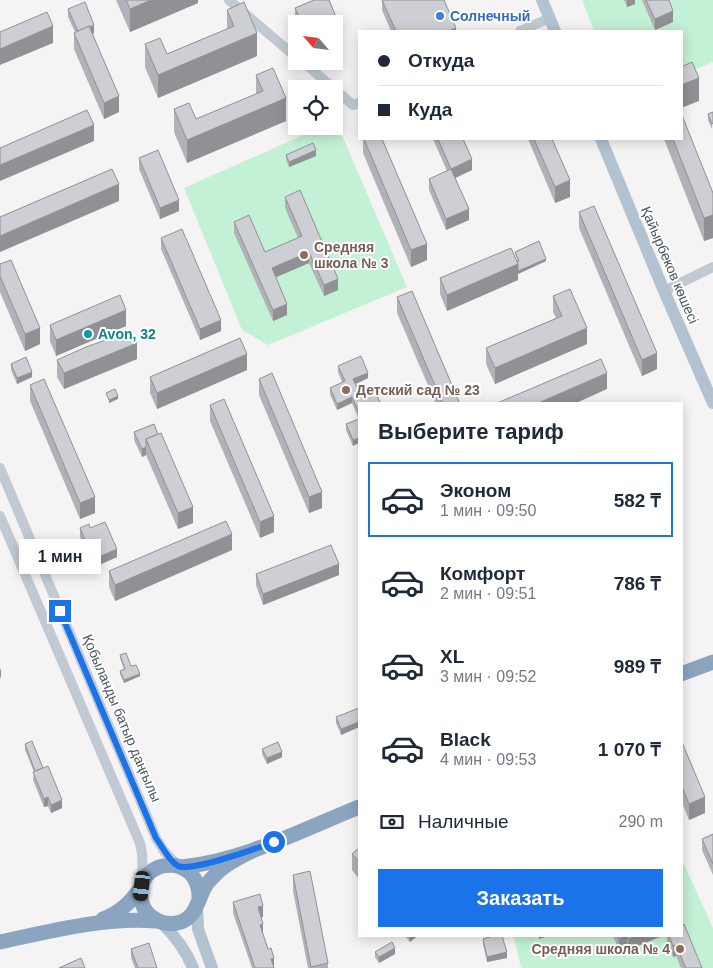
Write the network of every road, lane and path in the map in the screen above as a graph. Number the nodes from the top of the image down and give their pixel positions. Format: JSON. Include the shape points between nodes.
{"nodes":[{"id":1,"x":229,"y":0,"type":"edge"},
{"id":2,"x":542,"y":0,"type":"edge"},
{"id":3,"x":550,"y":18,"type":"junction"},
{"id":4,"x":522,"y":30,"type":"edge"},
{"id":5,"x":555,"y":30,"type":"edge"},
{"id":6,"x":288,"y":50,"type":"edge"},
{"id":7,"x":313,"y":70,"type":"edge"},
{"id":8,"x":358,"y":103,"type":"edge"},
{"id":9,"x":600,"y":140,"type":"edge"},
{"id":10,"x":713,"y":267,"type":"edge"},
{"id":11,"x":664,"y":291,"type":"junction"},
{"id":12,"x":713,"y":403,"type":"edge"},
{"id":13,"x":0,"y":468,"type":"edge"},
{"id":14,"x":0,"y":516,"type":"edge"},
{"id":15,"x":713,"y":662,"type":"edge"},
{"id":16,"x":683,"y":673,"type":"edge"},
{"id":17,"x":358,"y":807,"type":"edge"},
{"id":18,"x":258,"y":848,"type":"junction"},
{"id":19,"x":179,"y":866,"type":"junction"},
{"id":20,"x":142,"y":885,"type":"junction"},
{"id":21,"x":198,"y":903,"type":"junction"},
{"id":22,"x":159,"y":922,"type":"junction"},
{"id":23,"x":90,"y":924,"type":"junction"},
{"id":24,"x":0,"y":942,"type":"edge"},
{"id":25,"x":193,"y":968,"type":"edge"},
{"id":26,"x":212,"y":968,"type":"edge"}],
"edges":[{"from":1,"to":6,"type":"street"},
{"from":2,"to":3,"type":"main road"},
{"from":3,"to":4,"type":"street"},
{"from":3,"to":5,"type":"main road"},
{"from":7,"to":8,"type":"street","via":[[354,105]]},
{"from":9,"to":11,"type":"main road","name":"Қайырбеков көшесі"},
{"from":10,"to":11,"type":"street"},
{"from":11,"to":12,"type":"main road","name":"Қайырбеков көшесі"},
{"from":13,"to":19,"type":"street","name":"Қобыланды батыр даңғылы","via":[[156,838]]},
{"from":14,"to":20,"type":"street","via":[[140,843]]},
{"from":15,"to":16,"type":"highway"},
{"from":17,"to":18,"type":"highway"},
{"from":18,"to":19,"type":"highway","via":[[197,865]]},
{"from":18,"to":21,"type":"highway","via":[[218,872]]},
{"from":19,"to":20,"type":"highway","via":[[157,868],[148,874]]},
{"from":19,"to":21,"type":"highway","via":[[196,880]]},
{"from":20,"to":22,"type":"highway","via":[[140,896],[143,906],[148,915]]},
{"from":20,"to":23,"type":"highway","via":[[125,908]]},
{"from":21,"to":22,"type":"highway","via":[[192,915],[182,921],[172,924]]},
{"from":21,"to":26,"type":"main road","via":[[198,929]]},
{"from":22,"to":23,"type":"highway","via":[[125,920]]},
{"from":22,"to":25,"type":"main road","via":[[176,938]]},
{"from":23,"to":24,"type":"highway"}]}
